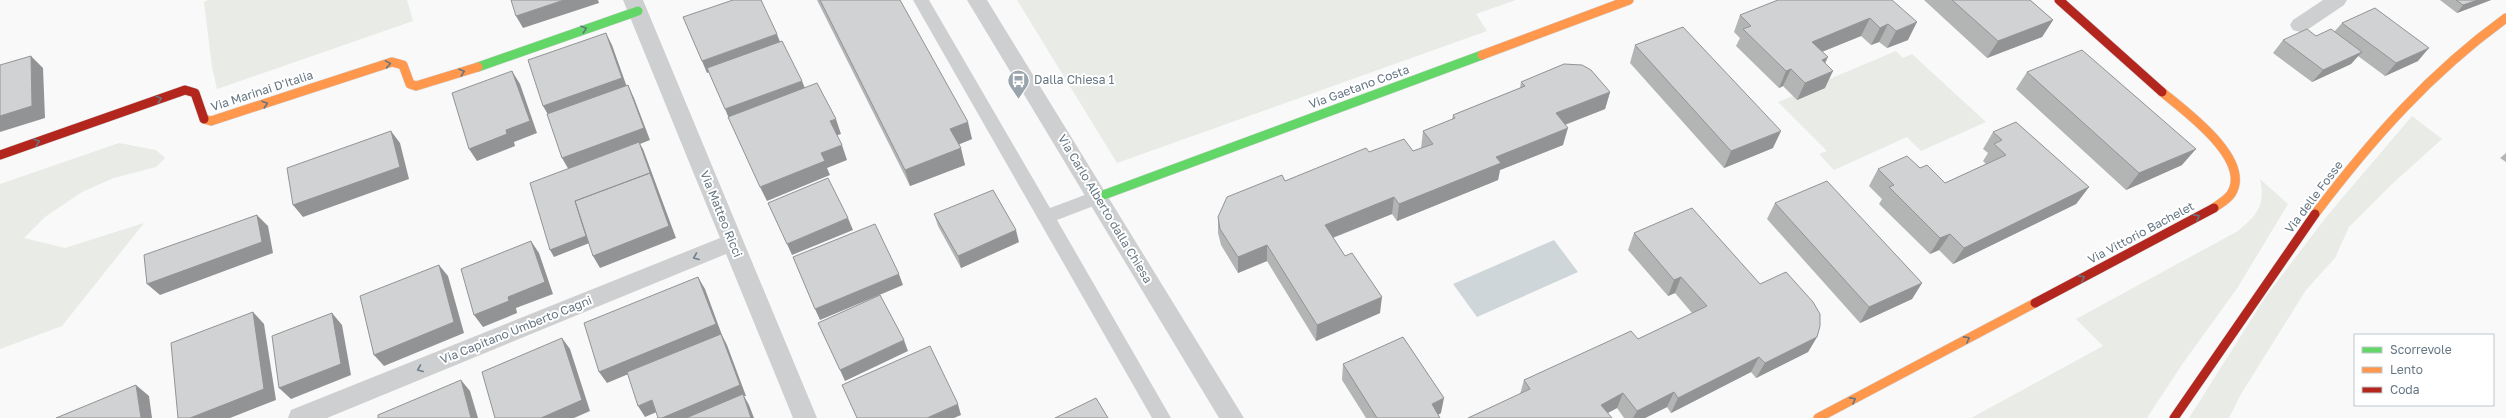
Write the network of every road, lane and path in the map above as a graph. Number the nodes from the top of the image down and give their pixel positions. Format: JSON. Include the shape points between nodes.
{"nodes":[{"id":1,"x":921,"y":0,"type":"edge"},
{"id":2,"x":977,"y":0,"type":"edge"},
{"id":3,"x":1629,"y":0,"type":"edge"},
{"id":4,"x":2059,"y":0,"type":"edge"},
{"id":5,"x":2337,"y":0,"type":"edge"},
{"id":6,"x":635,"y":5,"type":"edge"},
{"id":7,"x":2506,"y":18,"type":"edge"},
{"id":8,"x":2300,"y":25,"type":"dead end"},
{"id":9,"x":425,"y":85,"type":"joint"},
{"id":10,"x":0,"y":155,"type":"edge"},
{"id":11,"x":1098,"y":197,"type":"junction"},
{"id":12,"x":1046,"y":217,"type":"junction"},
{"id":13,"x":733,"y":242,"type":"junction"},
{"id":14,"x":300,"y":418,"type":"edge"},
{"id":15,"x":805,"y":418,"type":"edge"},
{"id":16,"x":1162,"y":418,"type":"edge"},
{"id":17,"x":1232,"y":418,"type":"edge"},
{"id":18,"x":1818,"y":418,"type":"edge"},
{"id":19,"x":2174,"y":418,"type":"edge"}],
"edges":[{"from":1,"to":12,"type":"lane"},
{"from":2,"to":11,"type":"street","name":"Via Carlo Alberto dalla Chiesa"},
{"from":3,"to":11,"type":"street","name":"Via Gaetano Costa"},
{"from":18,"to":4,"type":"street","name":"Via Vittorio Bachelet","one_way":true,"via":[[2226,202],[2235,191],[2233,163],[2220,144]]},
{"from":5,"to":8,"type":"street"},
{"from":9,"to":6,"type":"street","name":"Via Matteo Ricci","one_way":true},
{"from":6,"to":13,"type":"street","name":"Via Matteo Ricci"},
{"from":7,"to":19,"type":"street","name":"Via delle Fosse","via":[[2476,39],[2413,95],[2364,151],[2258,292]]},
{"from":10,"to":9,"type":"street","name":"Via Marinai D'Italia","one_way":true,"via":[[185,90],[195,93],[204,120],[211,121],[392,62],[403,65],[410,84]]},
{"from":11,"to":12,"type":"lane"},
{"from":11,"to":17,"type":"street","name":"Via Carlo Alberto dalla Chiesa"},
{"from":12,"to":16,"type":"lane"},
{"from":13,"to":14,"type":"street","name":"Via Capitano Umberto Cagni","one_way":true},
{"from":13,"to":15,"type":"street","name":"Via Matteo Ricci"}]}
